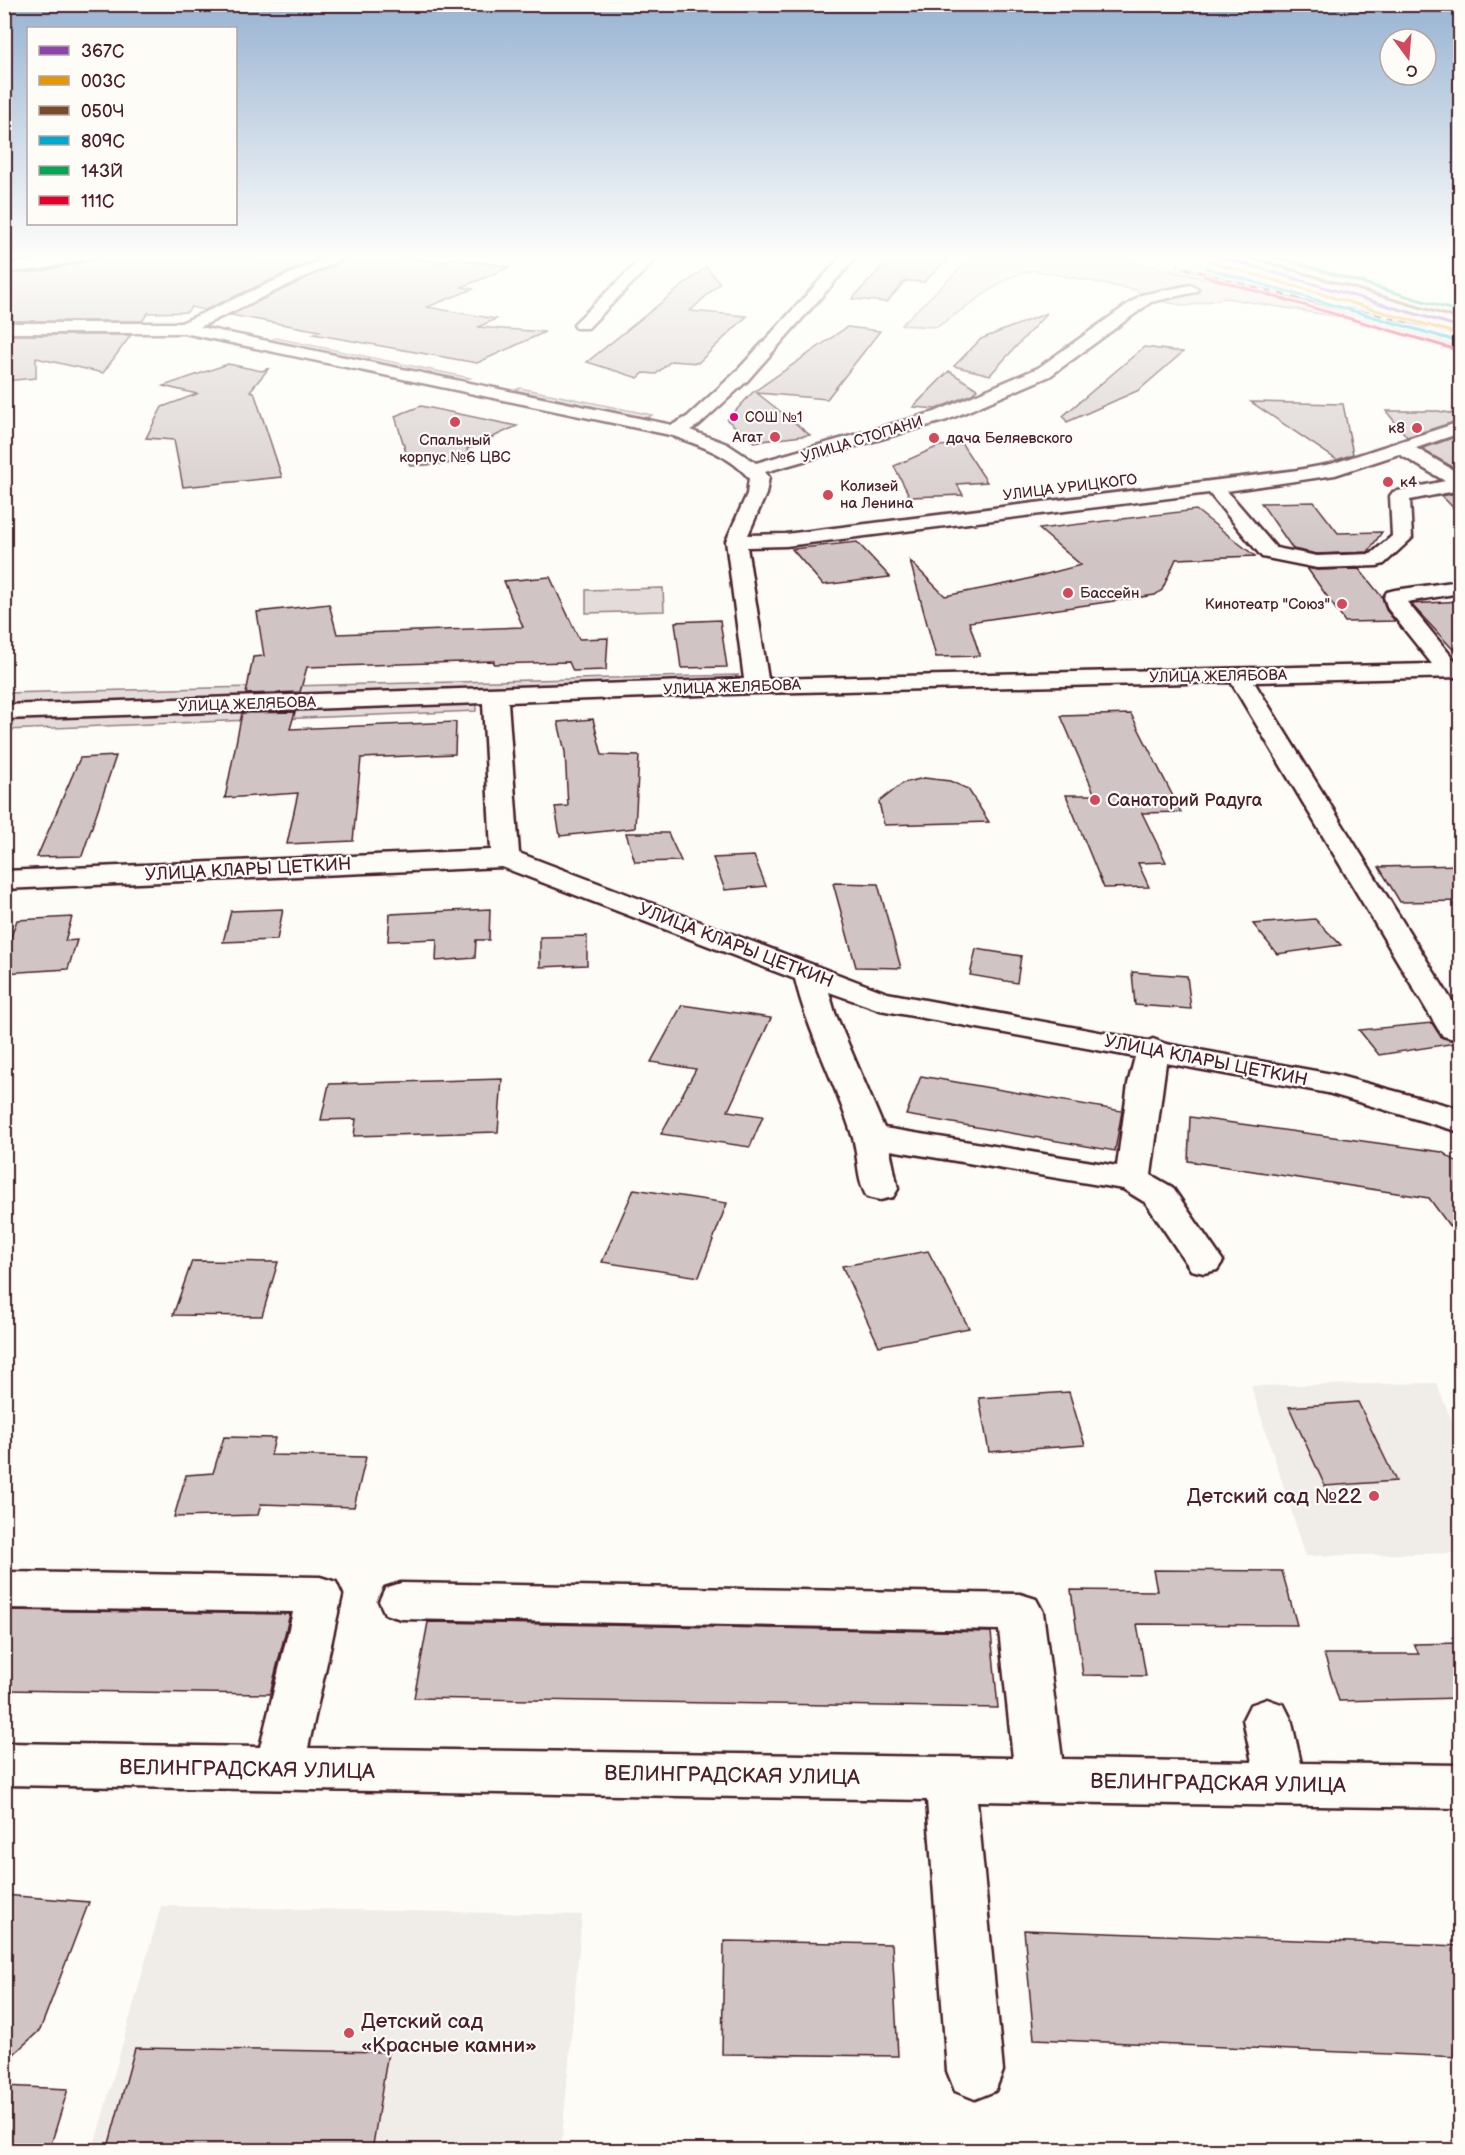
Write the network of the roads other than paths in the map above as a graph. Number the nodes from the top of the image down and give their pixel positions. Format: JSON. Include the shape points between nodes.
{"nodes":[{"id":1,"x":311,"y":355,"type":"edge"},
{"id":2,"x":768,"y":355,"type":"edge"},
{"id":3,"x":1068,"y":355,"type":"edge"},
{"id":4,"x":1461,"y":427,"type":"edge"},
{"id":5,"x":675,"y":431,"type":"junction"},
{"id":6,"x":1400,"y":446,"type":"junction"},
{"id":7,"x":753,"y":469,"type":"junction"},
{"id":8,"x":1461,"y":483,"type":"edge"},
{"id":9,"x":1214,"y":487,"type":"junction"},
{"id":10,"x":738,"y":533,"type":"junction"},
{"id":11,"x":1461,"y":587,"type":"edge"},
{"id":12,"x":1455,"y":670,"type":"edge"},
{"id":13,"x":1238,"y":675,"type":"junction"},
{"id":14,"x":757,"y":686,"type":"junction"},
{"id":15,"x":495,"y":696,"type":"junction"},
{"id":16,"x":4,"y":712,"type":"edge"},
{"id":17,"x":505,"y":858,"type":"junction"},
{"id":18,"x":4,"y":880,"type":"edge"},
{"id":19,"x":808,"y":972,"type":"junction"},
{"id":20,"x":1454,"y":1029,"type":"dead end"},
{"id":21,"x":1153,"y":1049,"type":"junction"},
{"id":22,"x":1461,"y":1122,"type":"edge"},
{"id":23,"x":870,"y":1136,"type":"junction"},
{"id":24,"x":1133,"y":1180,"type":"junction"},
{"id":25,"x":880,"y":1189,"type":"dead end"},
{"id":26,"x":1204,"y":1261,"type":"dead end"},
{"id":27,"x":4,"y":1590,"type":"edge"},
{"id":28,"x":401,"y":1602,"type":"dead end"},
{"id":29,"x":1268,"y":1719,"type":"dead end"},
{"id":30,"x":4,"y":1764,"type":"edge"},
{"id":31,"x":279,"y":1770,"type":"junction"},
{"id":32,"x":950,"y":1778,"type":"junction"},
{"id":33,"x":1040,"y":1779,"type":"junction"},
{"id":34,"x":1281,"y":1784,"type":"junction"},
{"id":35,"x":1461,"y":1787,"type":"edge"},
{"id":36,"x":975,"y":2070,"type":"dead end"}],
"edges":[{"from":1,"to":5,"type":"street"},
{"from":2,"to":5,"type":"street","via":[[696,419]]},
{"from":3,"to":7,"type":"street","name":"УЛИЦА СТОПАНИ","via":[[1044,372],[941,416]]},
{"from":4,"to":6,"type":"street"},
{"from":5,"to":7,"type":"street","via":[[729,451]]},
{"from":6,"to":8,"type":"street"},
{"from":6,"to":9,"type":"street","name":"УЛИЦА УРИЦКОГО","via":[[1335,469]]},
{"from":6,"to":10,"type":"street","name":"УЛИЦА УРИЦКОГО","via":[[775,524]]},
{"from":7,"to":10,"type":"street","via":[[759,485]]},
{"from":8,"to":9,"type":"street","via":[[1400,496],[1402,538],[1377,560],[1317,562],[1269,553]]},
{"from":9,"to":10,"type":"street","name":"УЛИЦА УРИЦКОГО","via":[[786,540]]},
{"from":10,"to":14,"type":"street"},
{"from":11,"to":12,"type":"street","via":[[1395,597],[1396,604]]},
{"from":12,"to":13,"type":"street","name":"УЛИЦА ЖЕЛЯБОВА"},
{"from":13,"to":14,"type":"street","name":"УЛИЦА ЖЕЛЯБОВА"},
{"from":13,"to":20,"type":"street"},
{"from":14,"to":15,"type":"street","name":"УЛИЦА ЖЕЛЯБОВА"},
{"from":15,"to":16,"type":"street","name":"УЛИЦА ЖЕЛЯБОВА"},
{"from":15,"to":17,"type":"street"},
{"from":17,"to":18,"type":"street","name":"УЛИЦА КЛАРЫ ЦЕТКИН"},
{"from":17,"to":19,"type":"street","name":"УЛИЦА КЛАРЫ ЦЕТКИН"},
{"from":19,"to":21,"type":"street","name":"УЛИЦА КЛАРЫ ЦЕТКИН","via":[[880,1001]]},
{"from":19,"to":23,"type":"street","via":[[819,1013]]},
{"from":21,"to":22,"type":"street","name":"УЛИЦА КЛАРЫ ЦЕТКИН","via":[[1332,1084]]},
{"from":21,"to":24,"type":"street"},
{"from":23,"to":24,"type":"street"},
{"from":23,"to":25,"type":"street"},
{"from":24,"to":26,"type":"street","via":[[1159,1195]]},
{"from":27,"to":31,"type":"street","via":[[320,1595]]},
{"from":28,"to":33,"type":"street","via":[[1020,1612]]},
{"from":29,"to":34,"type":"street"},
{"from":30,"to":31,"type":"street","name":"ВЕЛИНГРАДСКАЯ УЛИЦА"},
{"from":31,"to":32,"type":"street","name":"ВЕЛИНГРАДСКАЯ УЛИЦА"},
{"from":32,"to":33,"type":"street","name":"ВЕЛИНГРАДСКАЯ УЛИЦА"},
{"from":32,"to":36,"type":"street"},
{"from":33,"to":34,"type":"street","name":"ВЕЛИНГРАДСКАЯ УЛИЦА"},
{"from":34,"to":35,"type":"street","name":"ВЕЛИНГРАДСКАЯ УЛИЦА"}]}
